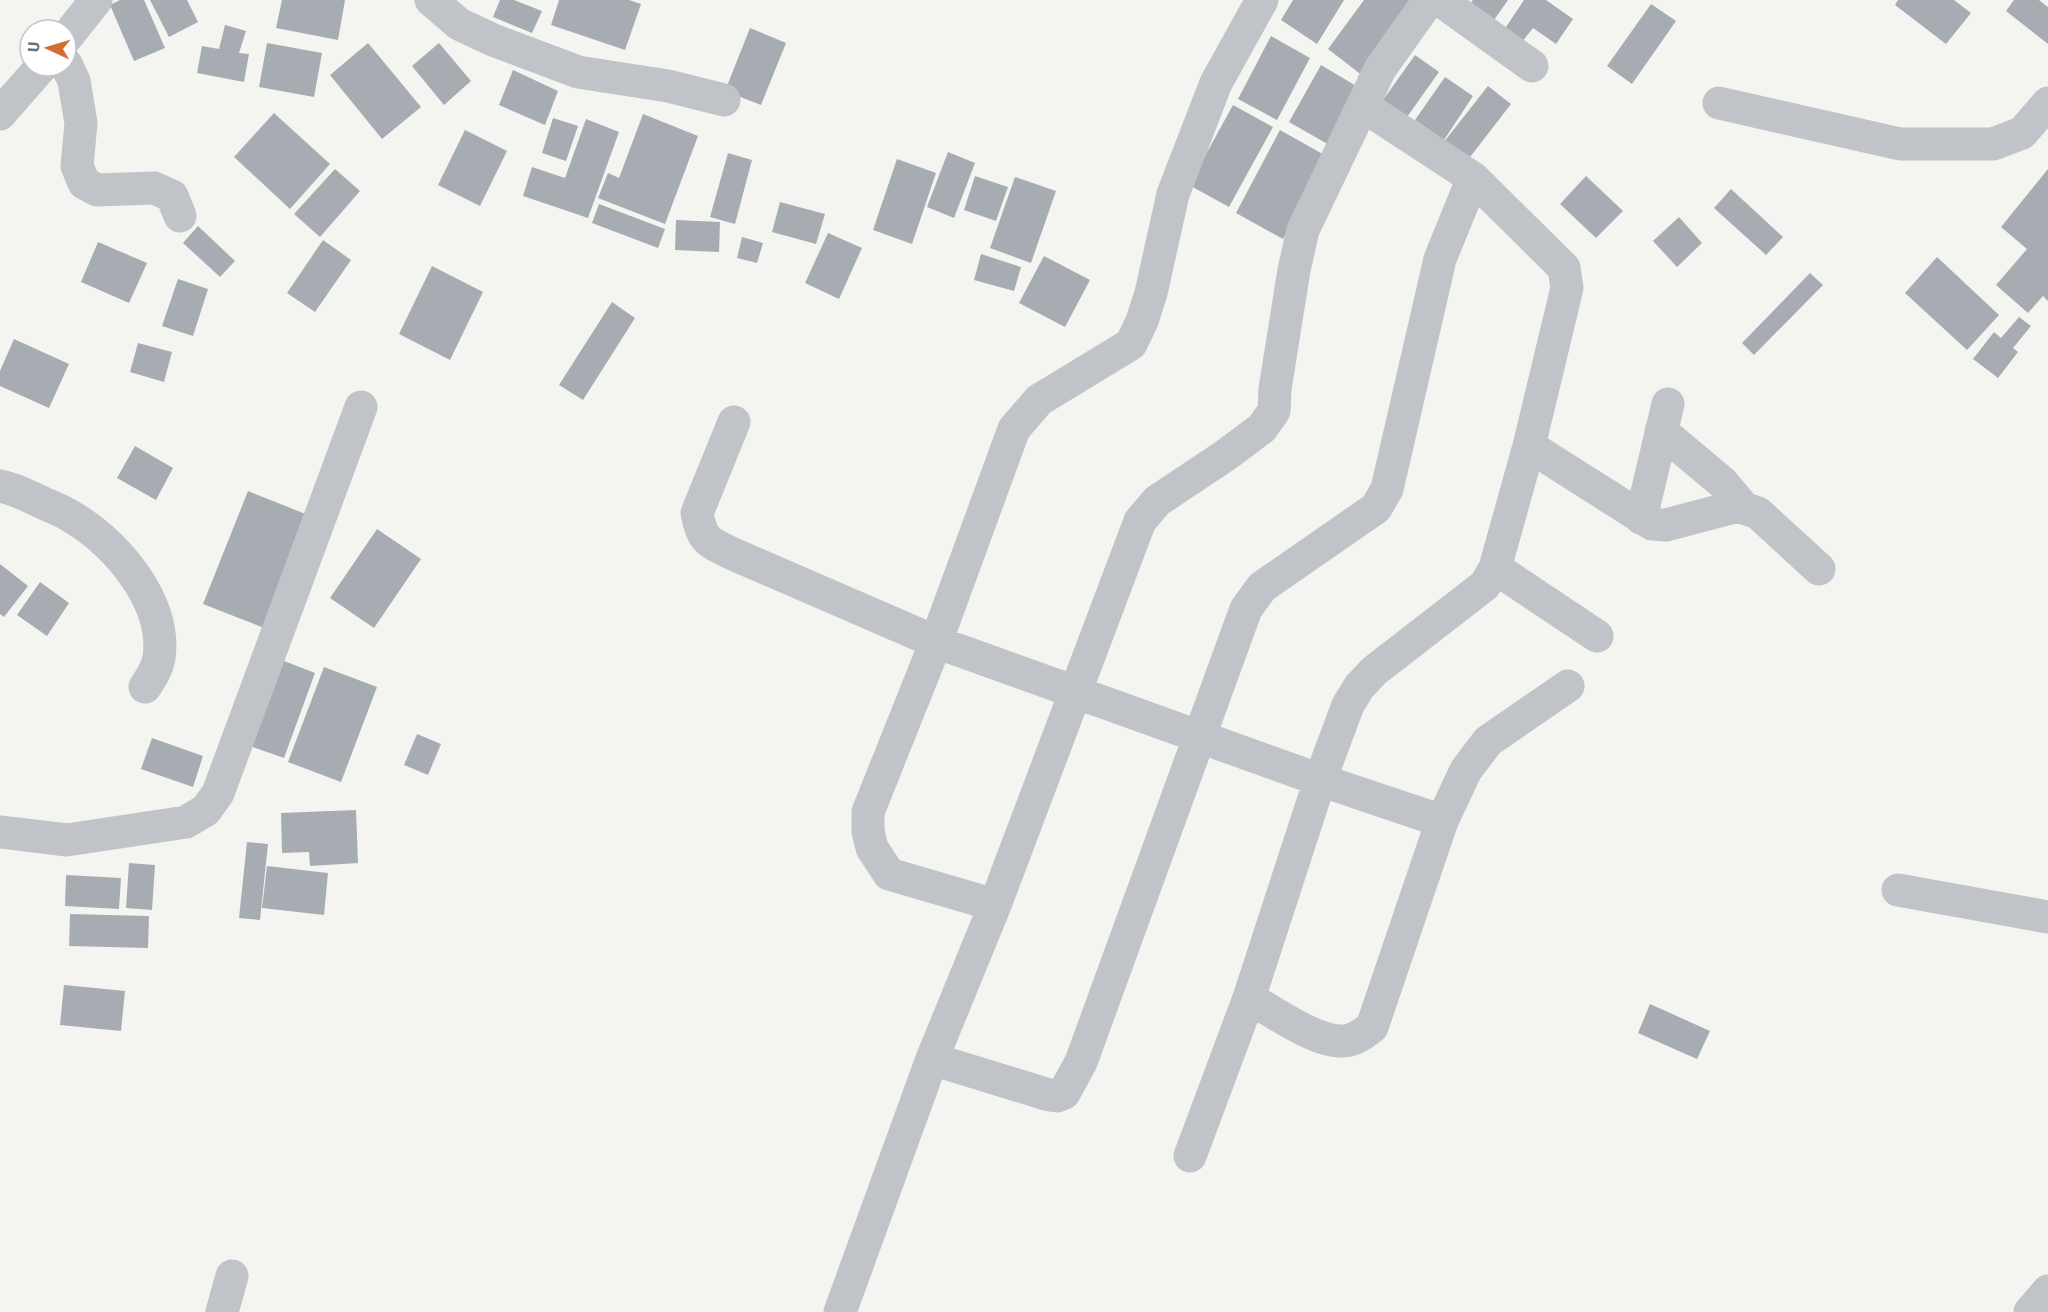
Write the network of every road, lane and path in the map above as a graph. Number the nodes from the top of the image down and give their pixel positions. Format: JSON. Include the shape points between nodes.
{"nodes":[{"id":1,"x":96,"y":0,"type":"edge"},
{"id":2,"x":432,"y":0,"type":"edge"},
{"id":3,"x":1262,"y":0,"type":"edge"},
{"id":4,"x":1429,"y":0,"type":"edge"},
{"id":5,"x":1440,"y":0,"type":"edge"},
{"id":6,"x":78,"y":23,"type":"edge"},
{"id":7,"x":1532,"y":66,"type":"dead end"},
{"id":8,"x":32,"y":78,"type":"edge"},
{"id":9,"x":73,"y":78,"type":"edge"},
{"id":10,"x":724,"y":100,"type":"dead end"},
{"id":11,"x":1719,"y":103,"type":"dead end"},
{"id":12,"x":2048,"y":103,"type":"edge"},
{"id":13,"x":1363,"y":106,"type":"junction"},
{"id":14,"x":0,"y":114,"type":"edge"},
{"id":15,"x":1473,"y":178,"type":"junction"},
{"id":16,"x":180,"y":216,"type":"dead end"},
{"id":17,"x":361,"y":407,"type":"dead end"},
{"id":18,"x":734,"y":422,"type":"dead end"},
{"id":19,"x":1529,"y":446,"type":"junction"},
{"id":20,"x":0,"y":486,"type":"edge"},
{"id":21,"x":1744,"y":508,"type":"junction"},
{"id":22,"x":1641,"y":518,"type":"junction"},
{"id":23,"x":1495,"y":568,"type":"junction"},
{"id":24,"x":1819,"y":569,"type":"dead end"},
{"id":25,"x":1597,"y":636,"type":"dead end"},
{"id":26,"x":936,"y":642,"type":"junction"},
{"id":27,"x":1568,"y":686,"type":"dead end"},
{"id":28,"x":146,"y":687,"type":"dead end"},
{"id":29,"x":1074,"y":693,"type":"junction"},
{"id":30,"x":1198,"y":736,"type":"junction"},
{"id":31,"x":1320,"y":780,"type":"junction"},
{"id":32,"x":1442,"y":821,"type":"junction"},
{"id":33,"x":0,"y":832,"type":"edge"},
{"id":34,"x":1898,"y":890,"type":"dead end"},
{"id":35,"x":995,"y":905,"type":"junction"},
{"id":36,"x":2048,"y":917,"type":"edge"},
{"id":37,"x":1248,"y":998,"type":"junction"},
{"id":38,"x":932,"y":1059,"type":"junction"},
{"id":39,"x":1190,"y":1156,"type":"dead end"},
{"id":40,"x":232,"y":1276,"type":"dead end"},
{"id":41,"x":2048,"y":1291,"type":"edge"},
{"id":42,"x":222,"y":1312,"type":"edge"},
{"id":43,"x":840,"y":1312,"type":"edge"},
{"id":44,"x":2030,"y":1312,"type":"edge"}],
"edges":[{"from":1,"to":6,"type":"street"},
{"from":2,"to":10,"type":"street","via":[[459,24],[578,72],[669,86]]},
{"from":3,"to":26,"type":"street","via":[[1216,83],[1173,194],[1151,293],[1131,344],[1039,400],[1014,429]]},
{"from":4,"to":13,"type":"street","via":[[1380,69]]},
{"from":5,"to":7,"type":"street"},
{"from":8,"to":14,"type":"street"},
{"from":9,"to":16,"type":"street","via":[[81,123],[77,166],[84,183],[97,190],[154,188],[172,196]]},
{"from":11,"to":12,"type":"street","via":[[1900,144],[1993,144],[2022,134]]},
{"from":13,"to":15,"type":"street"},
{"from":13,"to":29,"type":"street","via":[[1303,230],[1274,411],[1262,428],[1157,501],[1140,521]]},
{"from":15,"to":19,"type":"street","via":[[1564,268],[1567,288]]},
{"from":15,"to":30,"type":"street","via":[[1440,259],[1387,489],[1376,508],[1262,587],[1246,609]]},
{"from":17,"to":33,"type":"street","via":[[218,793],[206,810],[186,822],[67,840]]},
{"from":18,"to":26,"type":"street","via":[[698,513],[706,540]]},
{"from":19,"to":22,"type":"street"},
{"from":19,"to":23,"type":"street"},
{"from":20,"to":28,"type":"street","via":[[72,517],[105,542],[133,572],[156,614],[160,635],[159,659]]},
{"from":21,"to":22,"type":"street","via":[[1734,507],[1666,525]]},
{"from":21,"to":22,"type":"street","via":[[1664,418]]},
{"from":21,"to":24,"type":"street","via":[[1758,513]]},
{"from":23,"to":25,"type":"street"},
{"from":23,"to":31,"type":"street","via":[[1485,585],[1359,687],[1348,705]]},
{"from":26,"to":29,"type":"street"},
{"from":26,"to":35,"type":"street","via":[[868,812],[868,831],[872,848],[889,874]]},
{"from":27,"to":32,"type":"street","via":[[1488,741],[1466,770]]},
{"from":29,"to":30,"type":"street"},
{"from":29,"to":35,"type":"street"},
{"from":30,"to":31,"type":"street"},
{"from":30,"to":38,"type":"street","via":[[1081,1062],[1064,1093],[1049,1095]]},
{"from":31,"to":32,"type":"street"},
{"from":31,"to":37,"type":"street"},
{"from":32,"to":37,"type":"street","via":[[1372,1027],[1359,1037],[1325,1040]]},
{"from":34,"to":36,"type":"street"},
{"from":35,"to":38,"type":"street"},
{"from":37,"to":39,"type":"street"},
{"from":38,"to":43,"type":"street"},
{"from":40,"to":42,"type":"street"},
{"from":41,"to":44,"type":"street"}]}
